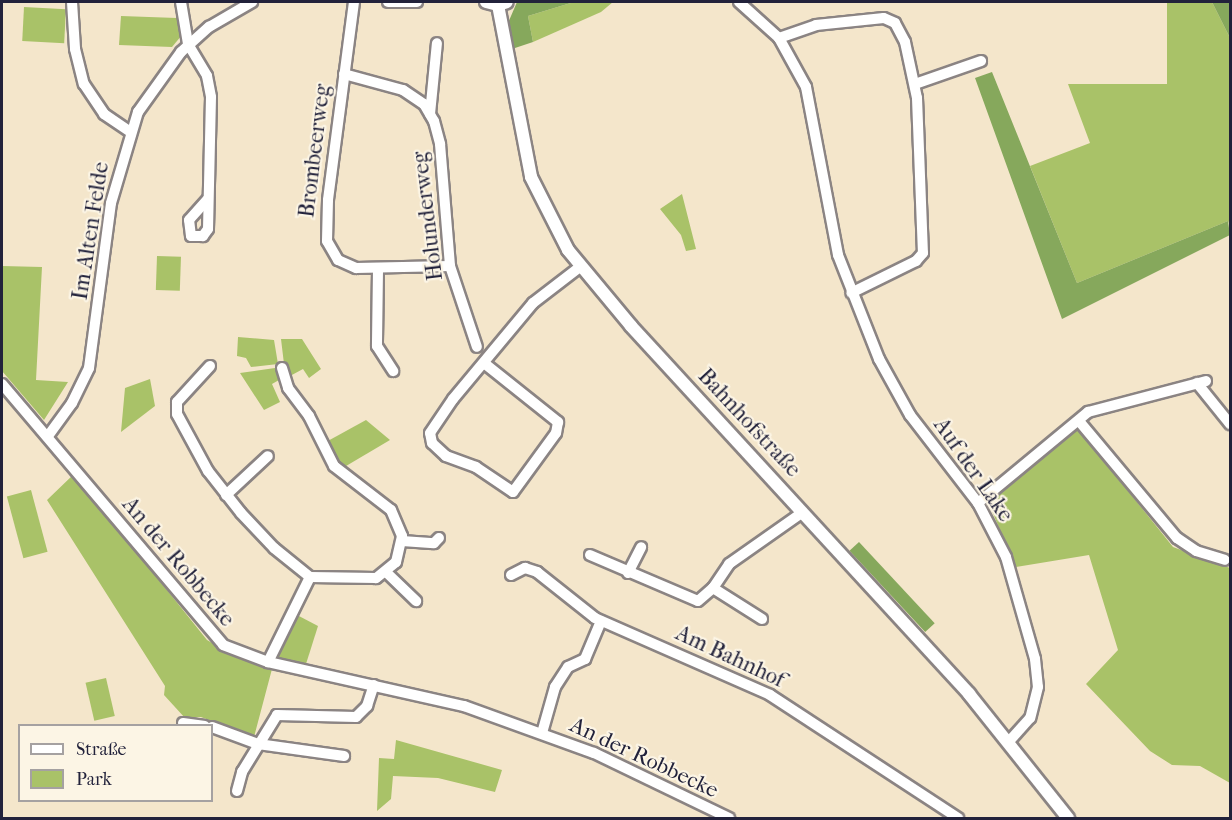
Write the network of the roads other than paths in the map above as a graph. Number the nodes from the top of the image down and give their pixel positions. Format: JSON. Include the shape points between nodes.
{"nodes":[{"id":1,"x":72,"y":2,"type":"edge"},
{"id":2,"x":181,"y":2,"type":"edge"},
{"id":3,"x":252,"y":2,"type":"edge"},
{"id":4,"x":354,"y":2,"type":"edge"},
{"id":5,"x":389,"y":2,"type":"edge"},
{"id":6,"x":417,"y":2,"type":"edge"},
{"id":7,"x":739,"y":2,"type":"edge"},
{"id":8,"x":497,"y":3,"type":"edge"},
{"id":9,"x":779,"y":38,"type":"junction"},
{"id":10,"x":437,"y":43,"type":"dead end"},
{"id":11,"x":188,"y":44,"type":"junction"},
{"id":12,"x":981,"y":61,"type":"dead end"},
{"id":13,"x":344,"y":74,"type":"junction"},
{"id":14,"x":915,"y":84,"type":"junction"},
{"id":15,"x":430,"y":114,"type":"junction"},
{"id":16,"x":129,"y":131,"type":"junction"},
{"id":17,"x":208,"y":200,"type":"dead end"},
{"id":18,"x":450,"y":266,"type":"junction"},
{"id":19,"x":580,"y":267,"type":"junction"},
{"id":20,"x":378,"y":270,"type":"junction"},
{"id":21,"x":851,"y":294,"type":"junction"},
{"id":22,"x":477,"y":347,"type":"dead end"},
{"id":23,"x":484,"y":363,"type":"junction"},
{"id":24,"x":210,"y":366,"type":"dead end"},
{"id":25,"x":282,"y":369,"type":"dead end"},
{"id":26,"x":393,"y":371,"type":"dead end"},
{"id":27,"x":2,"y":384,"type":"edge"},
{"id":28,"x":1078,"y":421,"type":"junction"},
{"id":29,"x":1230,"y":424,"type":"edge"},
{"id":30,"x":48,"y":436,"type":"junction"},
{"id":31,"x":268,"y":456,"type":"dead end"},
{"id":32,"x":225,"y":495,"type":"junction"},
{"id":33,"x":978,"y":503,"type":"junction"},
{"id":34,"x":803,"y":513,"type":"junction"},
{"id":35,"x":439,"y":538,"type":"dead end"},
{"id":36,"x":402,"y":541,"type":"junction"},
{"id":37,"x":641,"y":547,"type":"dead end"},
{"id":38,"x":590,"y":555,"type":"dead end"},
{"id":39,"x":1225,"y":561,"type":"dead end"},
{"id":40,"x":386,"y":572,"type":"junction"},
{"id":41,"x":628,"y":573,"type":"junction"},
{"id":42,"x":511,"y":575,"type":"dead end"},
{"id":43,"x":310,"y":577,"type":"junction"},
{"id":44,"x":713,"y":588,"type":"junction"},
{"id":45,"x":416,"y":601,"type":"dead end"},
{"id":46,"x":762,"y":619,"type":"dead end"},
{"id":47,"x":601,"y":621,"type":"junction"},
{"id":48,"x":268,"y":662,"type":"junction"},
{"id":49,"x":374,"y":685,"type":"junction"},
{"id":50,"x":183,"y":723,"type":"dead end"},
{"id":51,"x":190,"y":724,"type":"edge"},
{"id":52,"x":213,"y":727,"type":"edge"},
{"id":53,"x":542,"y":733,"type":"junction"},
{"id":54,"x":1009,"y":741,"type":"junction"},
{"id":55,"x":258,"y":744,"type":"junction"},
{"id":56,"x":344,"y":756,"type":"dead end"},
{"id":57,"x":237,"y":791,"type":"dead end"},
{"id":58,"x":729,"y":819,"type":"edge"},
{"id":59,"x":958,"y":819,"type":"edge"},
{"id":60,"x":1068,"y":819,"type":"edge"}],
"edges":[{"from":1,"to":16,"type":"street","via":[[75,49],[84,84],[104,114]]},
{"from":2,"to":11,"type":"street"},
{"from":3,"to":11,"type":"street","name":"Im Alten Felde"},
{"from":4,"to":13,"type":"street","name":"Brombeerweg"},
{"from":5,"to":6,"type":"street"},
{"from":7,"to":9,"type":"street","name":"Auf der Lake"},
{"from":8,"to":19,"type":"main road","name":"Bahnhofstraße","via":[[531,177],[551,224]]},
{"from":9,"to":14,"type":"street","via":[[816,25],[874,18],[890,20],[905,42]]},
{"from":9,"to":21,"type":"street","name":"Auf der Lake","via":[[806,87],[835,243]]},
{"from":10,"to":15,"type":"street","name":"Holunderweg"},
{"from":11,"to":16,"type":"street","name":"Im Alten Felde","via":[[153,86]]},
{"from":11,"to":17,"type":"street","via":[[207,76],[211,97]]},
{"from":12,"to":14,"type":"street"},
{"from":13,"to":15,"type":"street","name":"Holunderweg","via":[[403,90]]},
{"from":13,"to":20,"type":"street","name":"Brombeerweg","via":[[325,234],[338,260],[356,268]]},
{"from":14,"to":21,"type":"street","via":[[923,253],[916,261]]},
{"from":15,"to":18,"type":"street","name":"Holunderweg","via":[[440,144]]},
{"from":16,"to":30,"type":"street","name":"Im Alten Felde","via":[[111,203],[89,368],[72,404]]},
{"from":18,"to":20,"type":"street","name":"Brombeerweg"},
{"from":18,"to":22,"type":"street","name":"Holunderweg"},
{"from":19,"to":23,"type":"street","via":[[533,303]]},
{"from":19,"to":34,"type":"main road","name":"Bahnhofstraße"},
{"from":20,"to":26,"type":"street","via":[[377,346]]},
{"from":21,"to":33,"type":"street","name":"Auf der Lake","via":[[898,395]]},
{"from":23,"to":23,"type":"street","via":[[437,420],[430,439],[452,459],[470,464],[513,492],[556,433],[558,422]]},
{"from":24,"to":32,"type":"street","via":[[175,408]]},
{"from":25,"to":36,"type":"street","via":[[288,388],[309,416],[334,466],[391,510]]},
{"from":27,"to":30,"type":"street","name":"An der Robbecke"},
{"from":28,"to":29,"type":"street","via":[[1096,409],[1201,382]]},
{"from":28,"to":33,"type":"street"},
{"from":28,"to":39,"type":"street","via":[[1177,538],[1196,551]]},
{"from":30,"to":48,"type":"street","name":"An der Robbecke","via":[[211,635],[229,648]]},
{"from":31,"to":32,"type":"street"},
{"from":32,"to":43,"type":"street","via":[[274,548]]},
{"from":33,"to":54,"type":"street","name":"Auf der Lake","via":[[1006,557],[1037,671],[1033,712]]},
{"from":34,"to":44,"type":"street","via":[[729,564]]},
{"from":34,"to":54,"type":"main road","name":"Bahnhofstraße"},
{"from":35,"to":36,"type":"street","via":[[434,543]]},
{"from":36,"to":40,"type":"street","via":[[396,562]]},
{"from":37,"to":41,"type":"street"},
{"from":38,"to":41,"type":"street"},
{"from":40,"to":43,"type":"street","via":[[362,580]]},
{"from":40,"to":45,"type":"street"},
{"from":41,"to":44,"type":"street","via":[[692,601],[703,599]]},
{"from":42,"to":47,"type":"street","name":"Am Bahnhof","via":[[525,568],[537,572]]},
{"from":43,"to":48,"type":"street"},
{"from":44,"to":46,"type":"street"},
{"from":47,"to":53,"type":"street","name":"An der Robbecke","via":[[585,659],[568,667],[555,687]]},
{"from":47,"to":59,"type":"street","name":"Am Bahnhof","via":[[784,703],[819,730]]},
{"from":48,"to":49,"type":"street","name":"An der Robbecke"},
{"from":49,"to":53,"type":"street","name":"An der Robbecke","via":[[464,706]]},
{"from":49,"to":55,"type":"street","via":[[360,715],[277,715]]},
{"from":50,"to":51,"type":"street"},
{"from":52,"to":55,"type":"street"},
{"from":53,"to":58,"type":"street","name":"An der Robbecke","via":[[594,753]]},
{"from":54,"to":60,"type":"main road","name":"Bahnhofstraße"},
{"from":55,"to":56,"type":"street"},
{"from":55,"to":57,"type":"street","via":[[242,772]]}]}
